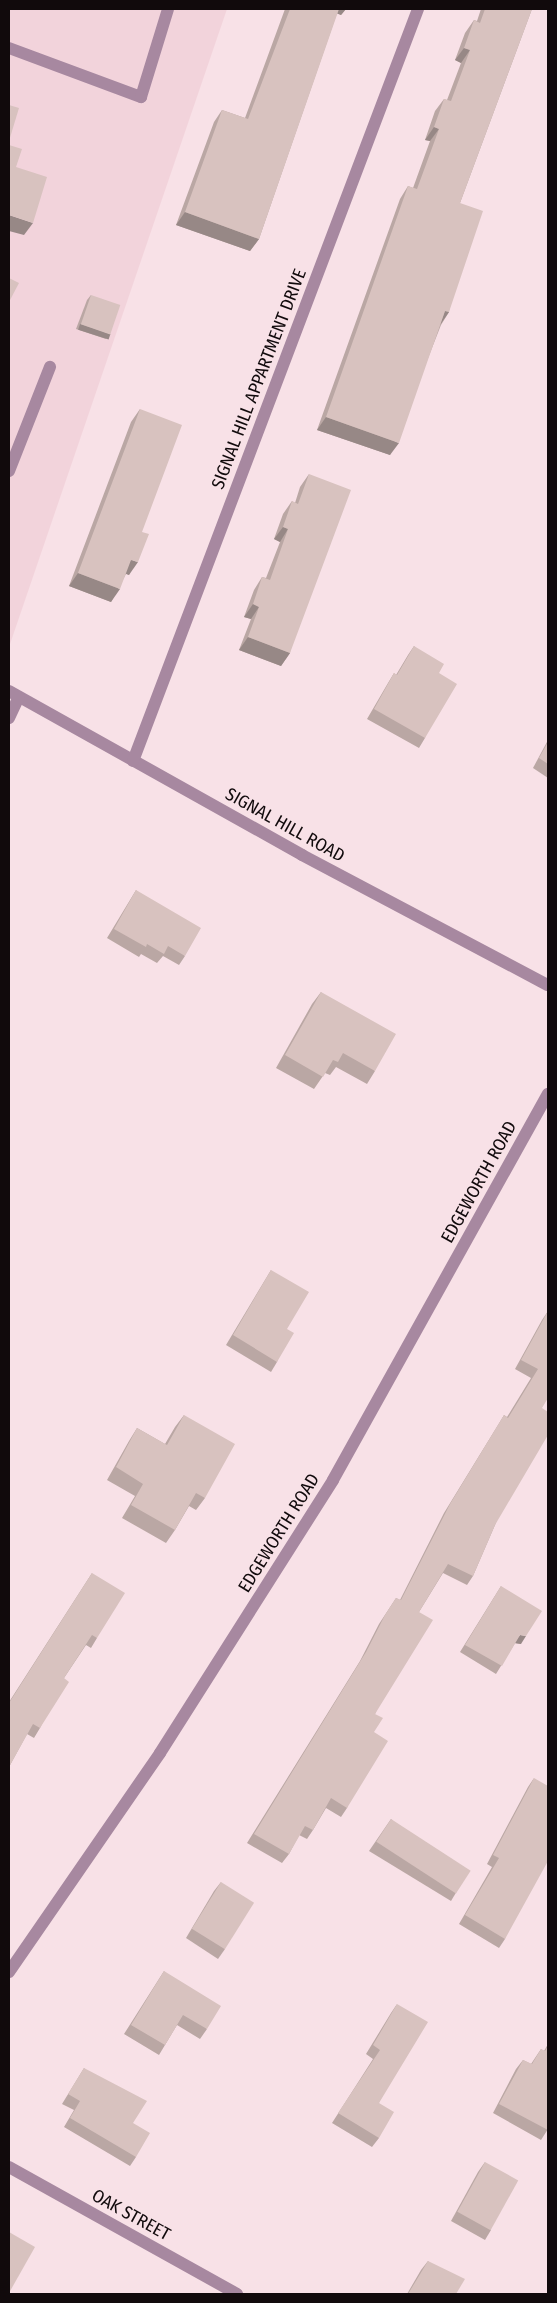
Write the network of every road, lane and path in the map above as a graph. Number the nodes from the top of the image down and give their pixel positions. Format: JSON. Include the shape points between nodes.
{"nodes":[{"id":1,"x":168,"y":9,"type":"edge"},
{"id":2,"x":418,"y":9,"type":"edge"},
{"id":3,"x":9,"y":48,"type":"edge"},
{"id":4,"x":50,"y":367,"type":"dead end"},
{"id":5,"x":9,"y":471,"type":"edge"},
{"id":6,"x":14,"y":694,"type":"edge"},
{"id":7,"x":9,"y":718,"type":"edge"},
{"id":8,"x":133,"y":761,"type":"junction"},
{"id":9,"x":548,"y":985,"type":"edge"},
{"id":10,"x":548,"y":1094,"type":"edge"},
{"id":11,"x":9,"y":1972,"type":"edge"},
{"id":12,"x":9,"y":2167,"type":"edge"},
{"id":13,"x":237,"y":2294,"type":"edge"}],
"edges":[{"from":1,"to":3,"type":"street","via":[[141,97]]},
{"from":2,"to":8,"type":"street","name":"SIGNAL HILL APPARTMENT DRIVE"},
{"from":4,"to":5,"type":"street"},
{"from":6,"to":7,"type":"street"},
{"from":6,"to":8,"type":"street","name":"SIGNAL HILL ROAD"},
{"from":8,"to":9,"type":"street","name":"SIGNAL HILL ROAD"},
{"from":10,"to":11,"type":"street","name":"EDGEWORTH ROAD","via":[[333,1480],[160,1753]]},
{"from":12,"to":13,"type":"street","name":"OAK STREET"}]}
